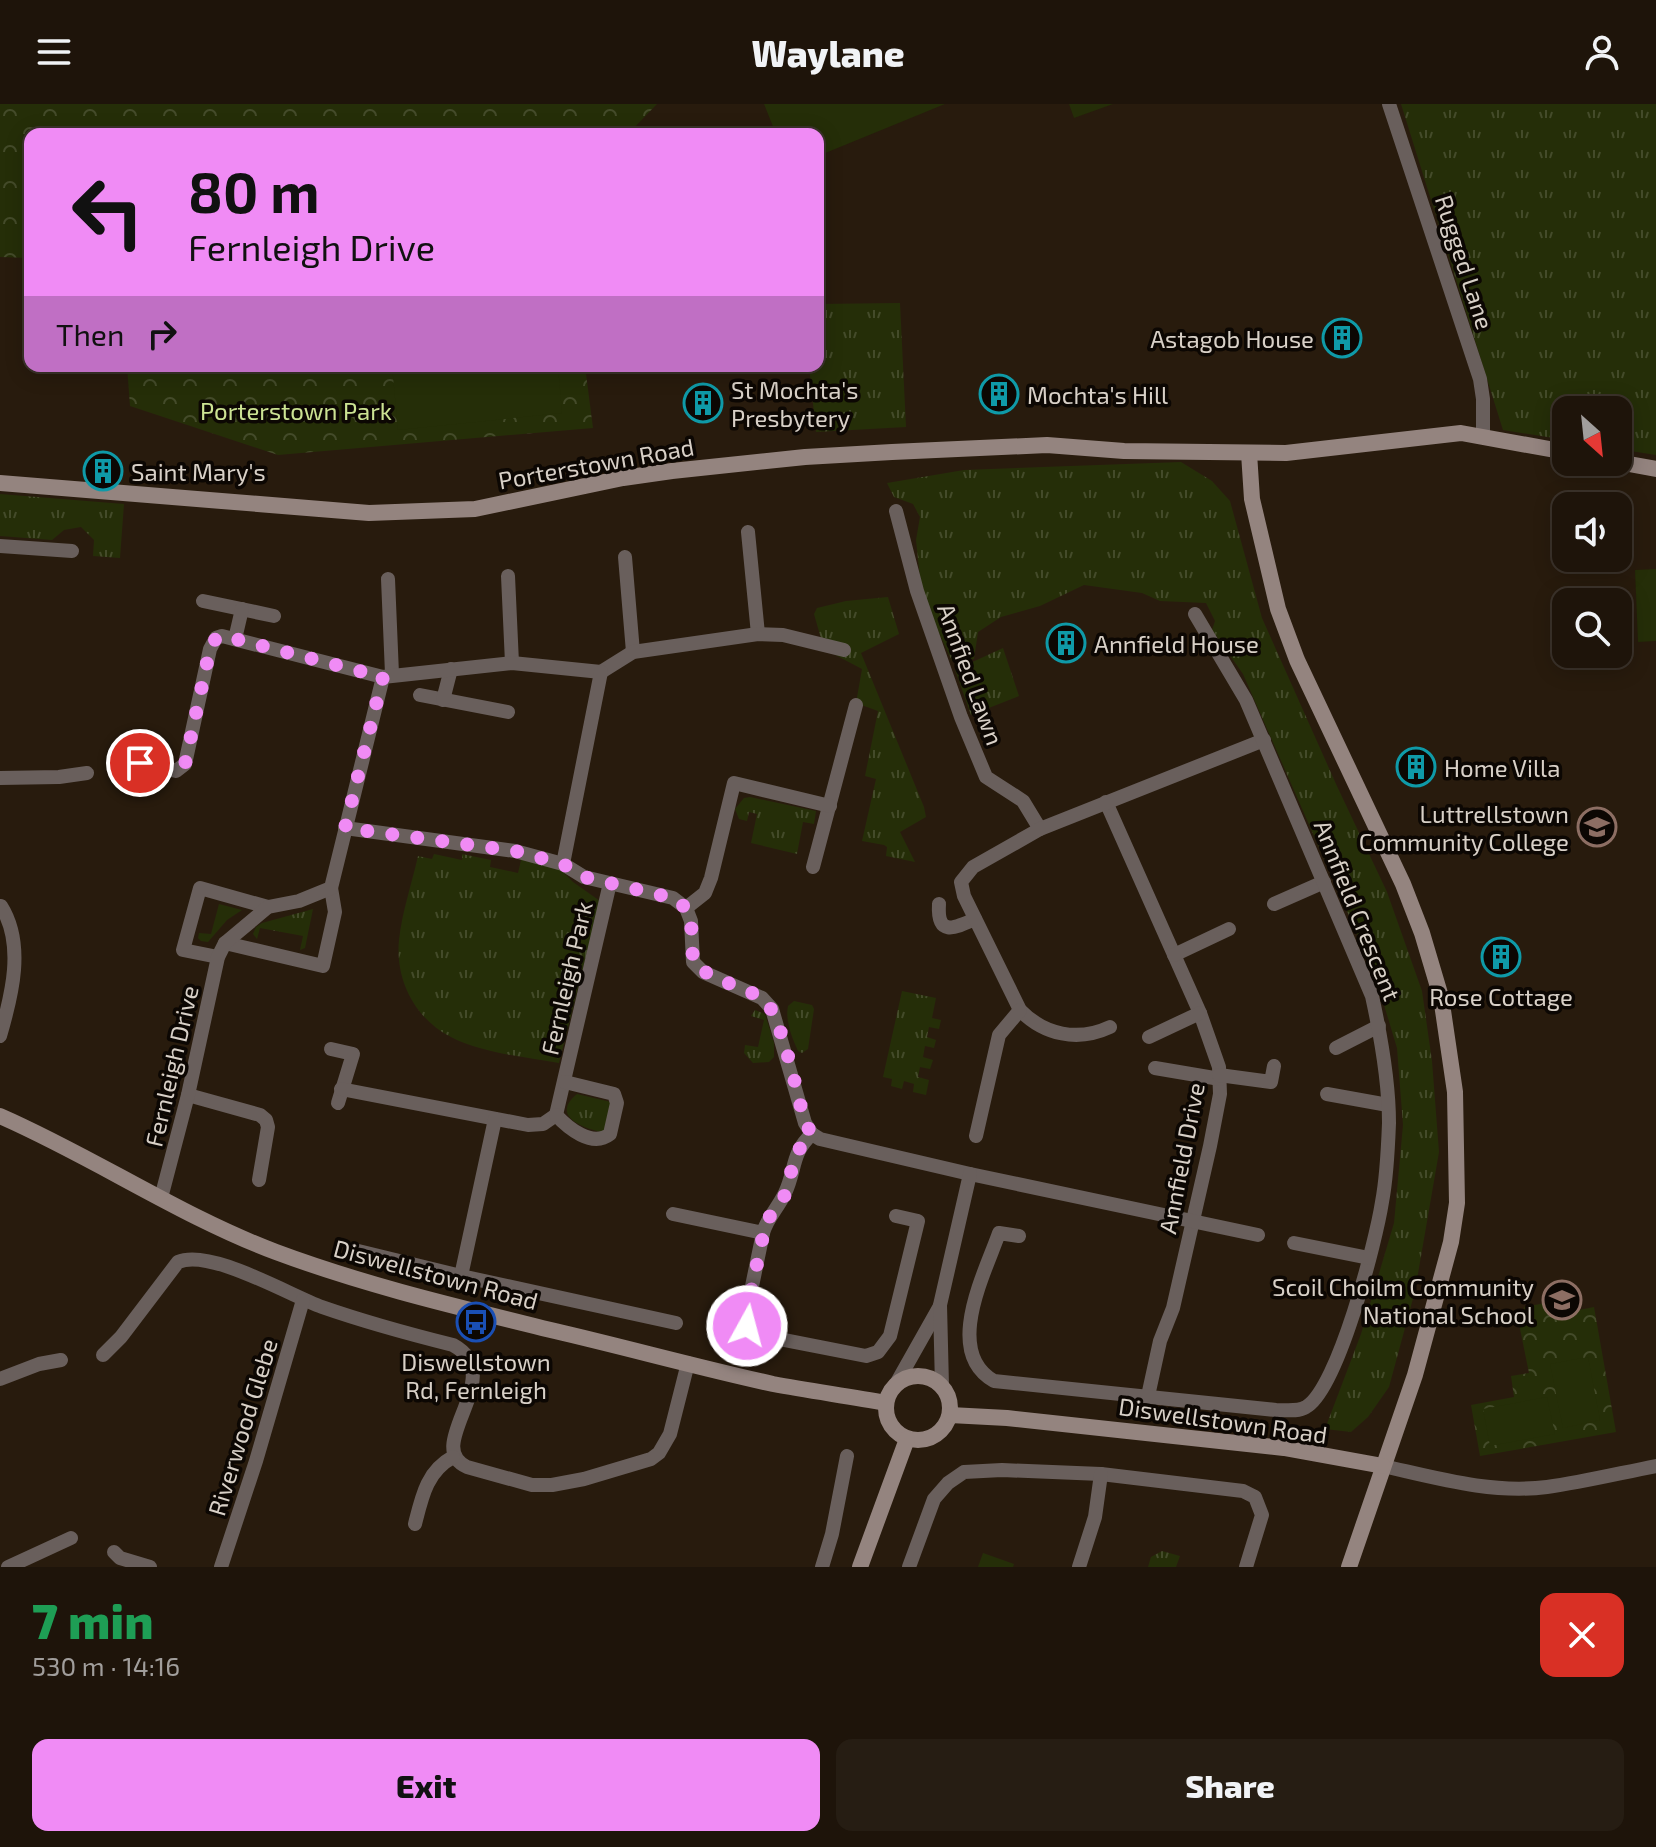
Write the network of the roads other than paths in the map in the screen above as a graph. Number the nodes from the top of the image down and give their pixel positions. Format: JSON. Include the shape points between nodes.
{"nodes":[{"id":1,"x":1389,"y":104,"type":"edge"},
{"id":2,"x":1483,"y":437,"type":"junction"},
{"id":3,"x":1552,"y":449,"type":"edge"},
{"id":4,"x":1249,"y":453,"type":"junction"},
{"id":5,"x":1632,"y":465,"type":"edge"},
{"id":6,"x":1656,"y":469,"type":"edge"},
{"id":7,"x":0,"y":483,"type":"edge"},
{"id":8,"x":896,"y":511,"type":"dead end"},
{"id":9,"x":748,"y":532,"type":"dead end"},
{"id":10,"x":0,"y":546,"type":"edge"},
{"id":11,"x":72,"y":551,"type":"dead end"},
{"id":12,"x":625,"y":557,"type":"dead end"},
{"id":13,"x":508,"y":576,"type":"dead end"},
{"id":14,"x":388,"y":579,"type":"dead end"},
{"id":15,"x":203,"y":601,"type":"dead end"},
{"id":16,"x":242,"y":609,"type":"junction"},
{"id":17,"x":1195,"y":614,"type":"dead end"},
{"id":18,"x":274,"y":616,"type":"dead end"},
{"id":19,"x":758,"y":634,"type":"junction"},
{"id":20,"x":235,"y":639,"type":"junction"},
{"id":21,"x":844,"y":650,"type":"dead end"},
{"id":22,"x":633,"y":652,"type":"junction"},
{"id":23,"x":512,"y":663,"type":"junction"},
{"id":24,"x":451,"y":669,"type":"junction"},
{"id":25,"x":601,"y":672,"type":"junction"},
{"id":26,"x":388,"y":676,"type":"junction"},
{"id":27,"x":420,"y":695,"type":"dead end"},
{"id":28,"x":443,"y":700,"type":"junction"},
{"id":29,"x":856,"y":705,"type":"dead end"},
{"id":30,"x":508,"y":712,"type":"dead end"},
{"id":31,"x":1264,"y":740,"type":"junction"},
{"id":32,"x":148,"y":744,"type":"dead end"},
{"id":33,"x":140,"y":763,"type":"junction"},
{"id":34,"x":87,"y":773,"type":"dead end"},
{"id":35,"x":0,"y":778,"type":"edge"},
{"id":36,"x":139,"y":783,"type":"dead end"},
{"id":37,"x":1106,"y":802,"type":"junction"},
{"id":38,"x":830,"y":806,"type":"junction"},
{"id":39,"x":345,"y":828,"type":"junction"},
{"id":40,"x":1040,"y":829,"type":"junction"},
{"id":41,"x":563,"y":864,"type":"junction"},
{"id":42,"x":813,"y":867,"type":"dead end"},
{"id":43,"x":1324,"y":882,"type":"junction"},
{"id":44,"x":610,"y":883,"type":"junction"},
{"id":45,"x":331,"y":888,"type":"junction"},
{"id":46,"x":939,"y":904,"type":"dead end"},
{"id":47,"x":1274,"y":904,"type":"dead end"},
{"id":48,"x":1,"y":906,"type":"edge"},
{"id":49,"x":268,"y":907,"type":"junction"},
{"id":50,"x":686,"y":908,"type":"junction"},
{"id":51,"x":975,"y":919,"type":"junction"},
{"id":52,"x":1229,"y":929,"type":"dead end"},
{"id":53,"x":222,"y":950,"type":"junction"},
{"id":54,"x":1174,"y":955,"type":"junction"},
{"id":55,"x":1020,"y":1010,"type":"junction"},
{"id":56,"x":1200,"y":1013,"type":"junction"},
{"id":57,"x":1379,"y":1026,"type":"junction"},
{"id":58,"x":1110,"y":1027,"type":"dead end"},
{"id":59,"x":0,"y":1036,"type":"edge"},
{"id":60,"x":1149,"y":1037,"type":"dead end"},
{"id":61,"x":1336,"y":1048,"type":"dead end"},
{"id":62,"x":331,"y":1049,"type":"dead end"},
{"id":63,"x":1274,"y":1066,"type":"dead end"},
{"id":64,"x":1155,"y":1068,"type":"dead end"},
{"id":65,"x":1220,"y":1077,"type":"junction"},
{"id":66,"x":565,"y":1082,"type":"junction"},
{"id":67,"x":1327,"y":1094,"type":"dead end"},
{"id":68,"x":188,"y":1095,"type":"junction"},
{"id":69,"x":1388,"y":1105,"type":"junction"},
{"id":70,"x":556,"y":1115,"type":"junction"},
{"id":71,"x":0,"y":1116,"type":"edge"},
{"id":72,"x":495,"y":1119,"type":"junction"},
{"id":73,"x":812,"y":1134,"type":"junction"},
{"id":74,"x":976,"y":1136,"type":"dead end"},
{"id":75,"x":970,"y":1174,"type":"junction"},
{"id":76,"x":259,"y":1180,"type":"dead end"},
{"id":77,"x":161,"y":1198,"type":"junction"},
{"id":78,"x":673,"y":1214,"type":"dead end"},
{"id":79,"x":896,"y":1216,"type":"dead end"},
{"id":80,"x":1193,"y":1221,"type":"junction"},
{"id":81,"x":763,"y":1233,"type":"junction"},
{"id":82,"x":1258,"y":1235,"type":"dead end"},
{"id":83,"x":1019,"y":1236,"type":"dead end"},
{"id":84,"x":1294,"y":1243,"type":"dead end"},
{"id":85,"x":350,"y":1249,"type":"dead end"},
{"id":86,"x":1369,"y":1258,"type":"junction"},
{"id":87,"x":461,"y":1276,"type":"junction"},
{"id":88,"x":303,"y":1300,"type":"junction"},
{"id":89,"x":940,"y":1305,"type":"junction"},
{"id":90,"x":676,"y":1323,"type":"dead end"},
{"id":91,"x":103,"y":1355,"type":"dead end"},
{"id":92,"x":61,"y":1360,"type":"dead end"},
{"id":93,"x":688,"y":1363,"type":"junction"},
{"id":94,"x":0,"y":1379,"type":"edge"},
{"id":95,"x":896,"y":1384,"type":"junction"},
{"id":96,"x":942,"y":1386,"type":"junction"},
{"id":97,"x":1148,"y":1396,"type":"junction"},
{"id":98,"x":886,"y":1403,"type":"junction"},
{"id":99,"x":950,"y":1415,"type":"junction"},
{"id":100,"x":907,"y":1439,"type":"junction"},
{"id":101,"x":847,"y":1456,"type":"dead end"},
{"id":102,"x":453,"y":1457,"type":"junction"},
{"id":103,"x":1383,"y":1466,"type":"junction"},
{"id":104,"x":1656,"y":1466,"type":"edge"},
{"id":105,"x":1101,"y":1474,"type":"junction"},
{"id":106,"x":415,"y":1524,"type":"dead end"},
{"id":107,"x":71,"y":1538,"type":"dead end"},
{"id":108,"x":114,"y":1552,"type":"dead end"},
{"id":109,"x":8,"y":1567,"type":"edge"},
{"id":110,"x":150,"y":1567,"type":"edge"},
{"id":111,"x":221,"y":1567,"type":"edge"},
{"id":112,"x":822,"y":1567,"type":"edge"},
{"id":113,"x":860,"y":1567,"type":"edge"},
{"id":114,"x":909,"y":1567,"type":"edge"},
{"id":115,"x":1079,"y":1567,"type":"edge"},
{"id":116,"x":1246,"y":1567,"type":"edge"},
{"id":117,"x":1349,"y":1567,"type":"edge"}],
"edges":[{"from":1,"to":2,"type":"street","name":"Rugged Lane","via":[[1480,379]]},
{"from":2,"to":3,"type":"street","name":"Porterstown Road"},
{"from":2,"to":4,"type":"street","name":"Porterstown Road","via":[[1461,433]]},
{"from":4,"to":7,"type":"street","name":"Porterstown Road","via":[[1047,445],[805,457],[635,476],[508,504],[420,512],[369,513]]},
{"from":4,"to":103,"type":"street","via":[[1252,499],[1278,609],[1422,933],[1441,997],[1455,1092],[1457,1203],[1451,1242],[1415,1375]]},
{"from":5,"to":6,"type":"street"},
{"from":8,"to":40,"type":"street","name":"Annfied Lawn","via":[[917,591],[986,777],[1023,801]]},
{"from":9,"to":19,"type":"street"},
{"from":10,"to":11,"type":"street"},
{"from":12,"to":22,"type":"street"},
{"from":13,"to":23,"type":"street"},
{"from":14,"to":26,"type":"street"},
{"from":15,"to":16,"type":"street"},
{"from":16,"to":18,"type":"street"},
{"from":16,"to":20,"type":"street"},
{"from":17,"to":31,"type":"street","name":"Annfield Crescent"},
{"from":19,"to":21,"type":"street"},
{"from":19,"to":22,"type":"street"},
{"from":20,"to":26,"type":"street"},
{"from":20,"to":33,"type":"street","via":[[222,636],[212,642],[185,764],[176,771]]},
{"from":22,"to":25,"type":"street"},
{"from":23,"to":24,"type":"street"},
{"from":23,"to":25,"type":"street"},
{"from":24,"to":26,"type":"street"},
{"from":24,"to":28,"type":"street"},
{"from":25,"to":41,"type":"street"},
{"from":26,"to":39,"type":"street"},
{"from":27,"to":28,"type":"street"},
{"from":28,"to":30,"type":"street"},
{"from":29,"to":38,"type":"street"},
{"from":31,"to":37,"type":"street"},
{"from":31,"to":43,"type":"street","name":"Annfield Crescent"},
{"from":32,"to":33,"type":"street"},
{"from":33,"to":36,"type":"street"},
{"from":34,"to":35,"type":"street"},
{"from":37,"to":40,"type":"street"},
{"from":37,"to":54,"type":"street","name":"Annfield Drive"},
{"from":38,"to":42,"type":"street"},
{"from":38,"to":50,"type":"street","via":[[734,783],[711,878],[705,893]]},
{"from":39,"to":41,"type":"street","via":[[515,851]]},
{"from":39,"to":45,"type":"street"},
{"from":40,"to":51,"type":"street","via":[[973,867],[961,882]]},
{"from":41,"to":44,"type":"street","via":[[584,877]]},
{"from":43,"to":47,"type":"street"},
{"from":43,"to":57,"type":"street","name":"Annfield Crescent","via":[[1372,996]]},
{"from":44,"to":50,"type":"street","via":[[673,898]]},
{"from":44,"to":66,"type":"street","name":"Fernleigh Park"},
{"from":45,"to":49,"type":"street"},
{"from":45,"to":53,"type":"street","via":[[335,912],[323,966]]},
{"from":46,"to":51,"type":"street","via":[[938,919],[947,927]]},
{"from":48,"to":59,"type":"street","via":[[13,931],[15,966]]},
{"from":49,"to":53,"type":"street"},
{"from":49,"to":53,"type":"street","via":[[200,888],[183,950]]},
{"from":50,"to":73,"type":"street","via":[[693,962],[703,972],[762,998],[775,1014]]},
{"from":51,"to":55,"type":"street"},
{"from":52,"to":54,"type":"street"},
{"from":53,"to":68,"type":"street","name":"Fernleigh Drive"},
{"from":54,"to":56,"type":"street","name":"Annfield Drive"},
{"from":55,"to":58,"type":"street","via":[[1041,1028],[1084,1037]]},
{"from":55,"to":74,"type":"street","via":[[999,1035]]},
{"from":56,"to":60,"type":"street"},
{"from":56,"to":65,"type":"street","name":"Annfield Drive"},
{"from":57,"to":61,"type":"street"},
{"from":57,"to":69,"type":"street","name":"Annfield Crescent"},
{"from":62,"to":72,"type":"street","via":[[353,1054],[340,1096]]},
{"from":63,"to":65,"type":"street","via":[[1271,1082]]},
{"from":64,"to":65,"type":"street"},
{"from":65,"to":80,"type":"street","name":"Annfield Drive"},
{"from":66,"to":70,"type":"street","name":"Fernleigh Park"},
{"from":66,"to":70,"type":"street","name":"Fernleigh Park","via":[[614,1094],[610,1134],[601,1139],[576,1133]]},
{"from":67,"to":69,"type":"street"},
{"from":68,"to":76,"type":"street","via":[[266,1120]]},
{"from":68,"to":77,"type":"street","name":"Fernleigh Drive"},
{"from":69,"to":86,"type":"street","name":"Annfield Crescent","via":[[1385,1181]]},
{"from":70,"to":72,"type":"street","via":[[536,1125]]},
{"from":71,"to":77,"type":"street","name":"Diswellstown Road"},
{"from":72,"to":87,"type":"street"},
{"from":73,"to":75,"type":"street"},
{"from":73,"to":81,"type":"street","via":[[796,1153],[785,1195]]},
{"from":75,"to":80,"type":"street"},
{"from":75,"to":89,"type":"street"},
{"from":77,"to":93,"type":"street","name":"Diswellstown Road","via":[[276,1252],[357,1279]]},
{"from":78,"to":81,"type":"street"},
{"from":79,"to":81,"type":"street","via":[[918,1221],[890,1336],[878,1352],[866,1356],[759,1335],[747,1326]]},
{"from":80,"to":82,"type":"street"},
{"from":80,"to":97,"type":"street","name":"Annfield Drive"},
{"from":83,"to":97,"type":"street","via":[[999,1233],[970,1317],[971,1353],[979,1369],[994,1381]]},
{"from":84,"to":86,"type":"street"},
{"from":85,"to":87,"type":"street"},
{"from":86,"to":97,"type":"street","name":"Annfield Crescent","via":[[1328,1381],[1308,1406],[1276,1410]]},
{"from":87,"to":90,"type":"street"},
{"from":88,"to":91,"type":"street","via":[[214,1262],[184,1259]]},
{"from":88,"to":102,"type":"street","via":[[465,1351],[474,1371]]},
{"from":88,"to":111,"type":"street","name":"Riverwood Glebe"},
{"from":89,"to":95,"type":"street"},
{"from":89,"to":96,"type":"street"},
{"from":92,"to":94,"type":"street"},
{"from":93,"to":98,"type":"street","name":"Diswellstown Road"},
{"from":93,"to":102,"type":"street","via":[[670,1434],[651,1459],[572,1482],[532,1485],[467,1467]]},
{"from":95,"to":96,"type":"street","via":[[914,1376]]},
{"from":95,"to":98,"type":"street"},
{"from":96,"to":99,"type":"street"},
{"from":98,"to":100,"type":"street","via":[[890,1425]]},
{"from":99,"to":100,"type":"street","via":[[939,1434]]},
{"from":99,"to":103,"type":"street","name":"Diswellstown Road","via":[[1284,1448]]},
{"from":100,"to":113,"type":"street"},
{"from":101,"to":112,"type":"street"},
{"from":102,"to":106,"type":"street","via":[[429,1478]]},
{"from":103,"to":104,"type":"street","via":[[1448,1482],[1511,1488],[1546,1487]]},
{"from":103,"to":117,"type":"street"},
{"from":105,"to":114,"type":"street","via":[[964,1472],[934,1499]]},
{"from":105,"to":115,"type":"street","via":[[1095,1517]]},
{"from":105,"to":116,"type":"street","via":[[1234,1488],[1255,1497],[1262,1515]]},
{"from":107,"to":109,"type":"street"},
{"from":108,"to":110,"type":"street"}]}
